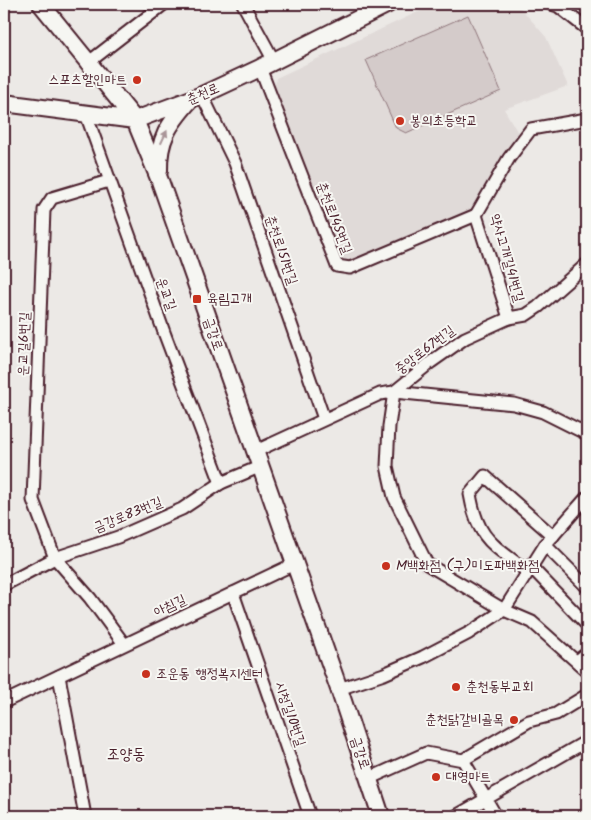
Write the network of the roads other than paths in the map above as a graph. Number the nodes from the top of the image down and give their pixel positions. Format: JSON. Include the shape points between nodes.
{"nodes":[{"id":1,"x":41,"y":4,"type":"edge"},
{"id":2,"x":243,"y":4,"type":"edge"},
{"id":3,"x":388,"y":4,"type":"edge"},
{"id":4,"x":551,"y":4,"type":"edge"},
{"id":5,"x":159,"y":5,"type":"edge"},
{"id":6,"x":370,"y":8,"type":"edge"},
{"id":7,"x":587,"y":29,"type":"edge"},
{"id":8,"x":88,"y":62,"type":"junction"},
{"id":9,"x":267,"y":65,"type":"junction"},
{"id":10,"x":196,"y":97,"type":"junction"},
{"id":11,"x":4,"y":102,"type":"edge"},
{"id":12,"x":86,"y":114,"type":"junction"},
{"id":13,"x":587,"y":119,"type":"edge"},
{"id":14,"x":135,"y":120,"type":"junction"},
{"id":15,"x":109,"y":181,"type":"junction"},
{"id":16,"x":160,"y":181,"type":"junction"},
{"id":17,"x":476,"y":215,"type":"junction"},
{"id":18,"x":587,"y":264,"type":"edge"},
{"id":19,"x":509,"y":318,"type":"junction"},
{"id":20,"x":394,"y":392,"type":"junction"},
{"id":21,"x":324,"y":419,"type":"junction"},
{"id":22,"x":587,"y":434,"type":"edge"},
{"id":23,"x":256,"y":459,"type":"junction"},
{"id":24,"x":221,"y":483,"type":"junction"},
{"id":25,"x":587,"y":497,"type":"edge"},
{"id":26,"x":549,"y":540,"type":"junction"},
{"id":27,"x":55,"y":558,"type":"junction"},
{"id":28,"x":294,"y":564,"type":"junction"},
{"id":29,"x":530,"y":570,"type":"junction"},
{"id":30,"x":4,"y":585,"type":"edge"},
{"id":31,"x":587,"y":587,"type":"edge"},
{"id":32,"x":233,"y":593,"type":"junction"},
{"id":33,"x":504,"y":610,"type":"junction"},
{"id":34,"x":587,"y":624,"type":"edge"},
{"id":35,"x":124,"y":644,"type":"junction"},
{"id":36,"x":587,"y":652,"type":"edge"},
{"id":37,"x":577,"y":661,"type":"junction"},
{"id":38,"x":587,"y":671,"type":"edge"},
{"id":39,"x":59,"y":676,"type":"junction"},
{"id":40,"x":339,"y":689,"type":"junction"},
{"id":41,"x":587,"y":695,"type":"edge"},
{"id":42,"x":4,"y":702,"type":"edge"},
{"id":43,"x":587,"y":741,"type":"edge"},
{"id":44,"x":463,"y":760,"type":"junction"},
{"id":45,"x":368,"y":779,"type":"junction"},
{"id":46,"x":485,"y":799,"type":"junction"},
{"id":47,"x":85,"y":816,"type":"edge"},
{"id":48,"x":310,"y":816,"type":"edge"},
{"id":49,"x":381,"y":816,"type":"edge"},
{"id":50,"x":456,"y":816,"type":"edge"},
{"id":51,"x":496,"y":816,"type":"edge"}],
"edges":[{"from":1,"to":8,"type":"street","name":"금강로"},
{"from":2,"to":9,"type":"street"},
{"from":3,"to":6,"type":"street","name":"춘천로"},
{"from":4,"to":7,"type":"street"},
{"from":5,"to":8,"type":"street"},
{"from":6,"to":9,"type":"street","name":"춘천로"},
{"from":8,"to":14,"type":"street","name":"금강로"},
{"from":9,"to":10,"type":"street","name":"춘천로"},
{"from":9,"to":17,"type":"street","name":"춘천로145번길","via":[[337,266],[350,268]]},
{"from":10,"to":14,"type":"street","name":"춘천로"},
{"from":16,"to":10,"type":"street","one_way":true,"via":[[161,142],[171,123]]},
{"from":10,"to":21,"type":"street","name":"춘천로151번길","via":[[235,163]]},
{"from":11,"to":12,"type":"street","name":"춘천로"},
{"from":12,"to":14,"type":"street","name":"춘천로"},
{"from":12,"to":15,"type":"street","name":"운교길"},
{"from":13,"to":17,"type":"street","name":"약사고개길41번길","via":[[531,129],[509,158]]},
{"from":14,"to":16,"type":"street","name":"금강로"},
{"from":15,"to":24,"type":"street","name":"운교길"},
{"from":15,"to":27,"type":"street","name":"운교길6번길","via":[[52,198],[44,210],[33,500]]},
{"from":16,"to":23,"type":"street","name":"금강로"},
{"from":17,"to":19,"type":"street","name":"약사고개길41번길"},
{"from":18,"to":19,"type":"street","name":"중앙로67번길","via":[[538,307],[526,315]]},
{"from":19,"to":20,"type":"street","name":"중앙로67번길","via":[[465,338]]},
{"from":20,"to":21,"type":"street","name":"금강로83번길","via":[[380,394]]},
{"from":20,"to":22,"type":"street","via":[[514,404],[543,412]]},
{"from":20,"to":33,"type":"street","name":"중앙로67번길","via":[[387,466],[394,497],[428,564]]},
{"from":21,"to":23,"type":"street","name":"금강로83번길"},
{"from":23,"to":24,"type":"street","name":"금강로83번길"},
{"from":23,"to":28,"type":"street","name":"금강로"},
{"from":24,"to":27,"type":"street","name":"금강로83번길","via":[[182,509],[118,537]]},
{"from":25,"to":26,"type":"street"},
{"from":26,"to":29,"type":"street"},
{"from":26,"to":29,"type":"street","via":[[485,476],[470,494],[474,518],[484,536]]},
{"from":26,"to":31,"type":"street"},
{"from":27,"to":30,"type":"street","name":"금강로83번길"},
{"from":27,"to":35,"type":"street","name":"운교길6번길"},
{"from":28,"to":32,"type":"street","name":"아침길"},
{"from":28,"to":40,"type":"street","name":"금강로"},
{"from":29,"to":33,"type":"street"},
{"from":29,"to":34,"type":"street"},
{"from":32,"to":35,"type":"street","name":"아침길"},
{"from":32,"to":48,"type":"street","name":"시청길10번길"},
{"from":33,"to":37,"type":"street","name":"중앙로67번길","via":[[532,622]]},
{"from":33,"to":40,"type":"street","via":[[423,657]]},
{"from":35,"to":39,"type":"street","name":"아침길"},
{"from":36,"to":37,"type":"street"},
{"from":37,"to":38,"type":"street","name":"중앙로67번길"},
{"from":39,"to":42,"type":"street","name":"아침길"},
{"from":39,"to":47,"type":"street"},
{"from":40,"to":45,"type":"street","name":"금강로"},
{"from":41,"to":44,"type":"street","via":[[556,714],[529,721]]},
{"from":43,"to":46,"type":"street"},
{"from":44,"to":45,"type":"street","via":[[426,753]]},
{"from":44,"to":46,"type":"street"},
{"from":45,"to":49,"type":"street","name":"금강로"},
{"from":46,"to":50,"type":"street"},
{"from":46,"to":51,"type":"street"}]}
